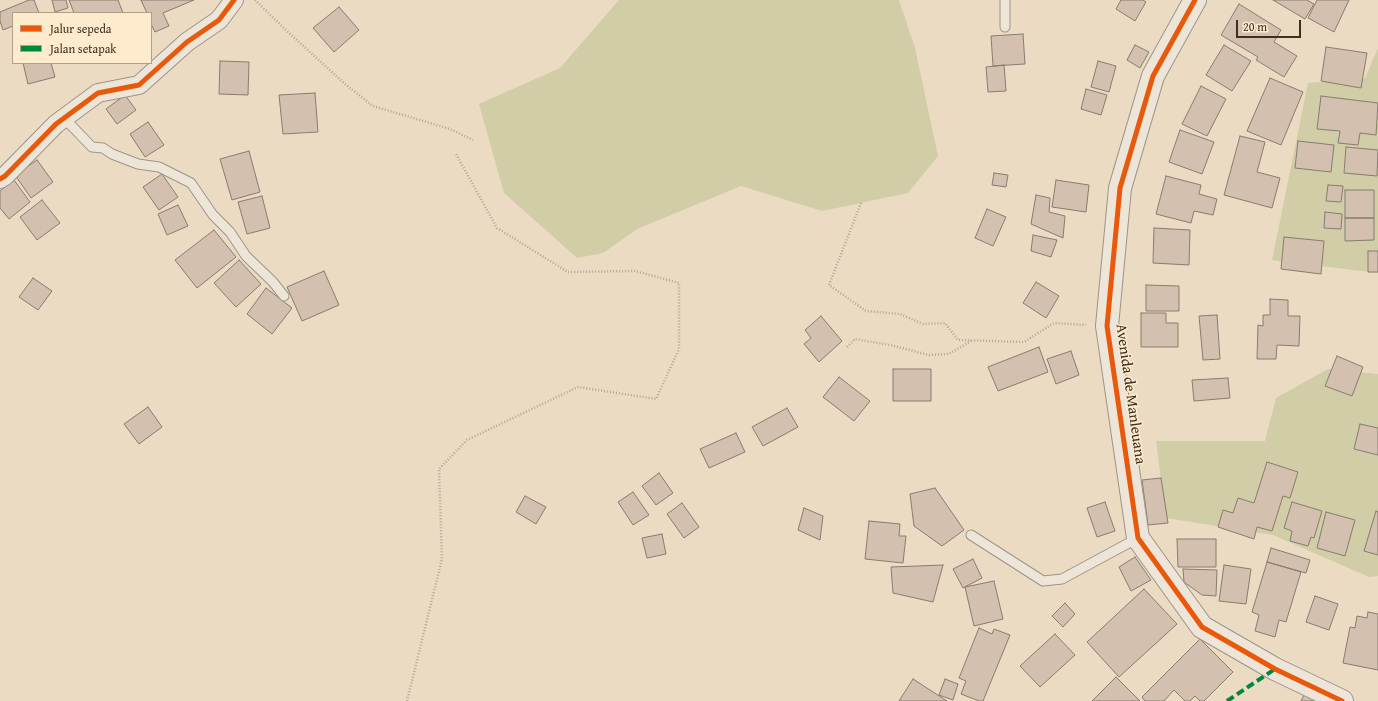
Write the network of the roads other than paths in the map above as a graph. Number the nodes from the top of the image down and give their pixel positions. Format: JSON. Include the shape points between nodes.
{"nodes":[{"id":1,"x":234,"y":0,"type":"edge"},
{"id":2,"x":1004,"y":0,"type":"edge"},
{"id":3,"x":1195,"y":0,"type":"edge"},
{"id":4,"x":1005,"y":27,"type":"dead end"},
{"id":5,"x":64,"y":118,"type":"junction"},
{"id":6,"x":0,"y":179,"type":"edge"},
{"id":7,"x":284,"y":296,"type":"dead end"},
{"id":8,"x":971,"y":535,"type":"dead end"},
{"id":9,"x":1138,"y":538,"type":"junction"},
{"id":10,"x":1342,"y":701,"type":"edge"}],
"edges":[{"from":1,"to":5,"type":"street","via":[[219,20],[187,42],[139,85],[98,93]]},
{"from":2,"to":4,"type":"lane"},
{"from":3,"to":9,"type":"street","name":"Avenida de Manleuana","via":[[1153,76],[1120,188],[1107,326]]},
{"from":5,"to":6,"type":"street"},
{"from":5,"to":7,"type":"lane","via":[[92,147],[103,148],[138,164],[159,167],[191,183],[246,256],[274,282]]},
{"from":8,"to":9,"type":"lane","via":[[1043,581],[1062,579]]},
{"from":9,"to":10,"type":"street","name":"Avenida de Manleuana","via":[[1202,627],[1275,669]]}]}
